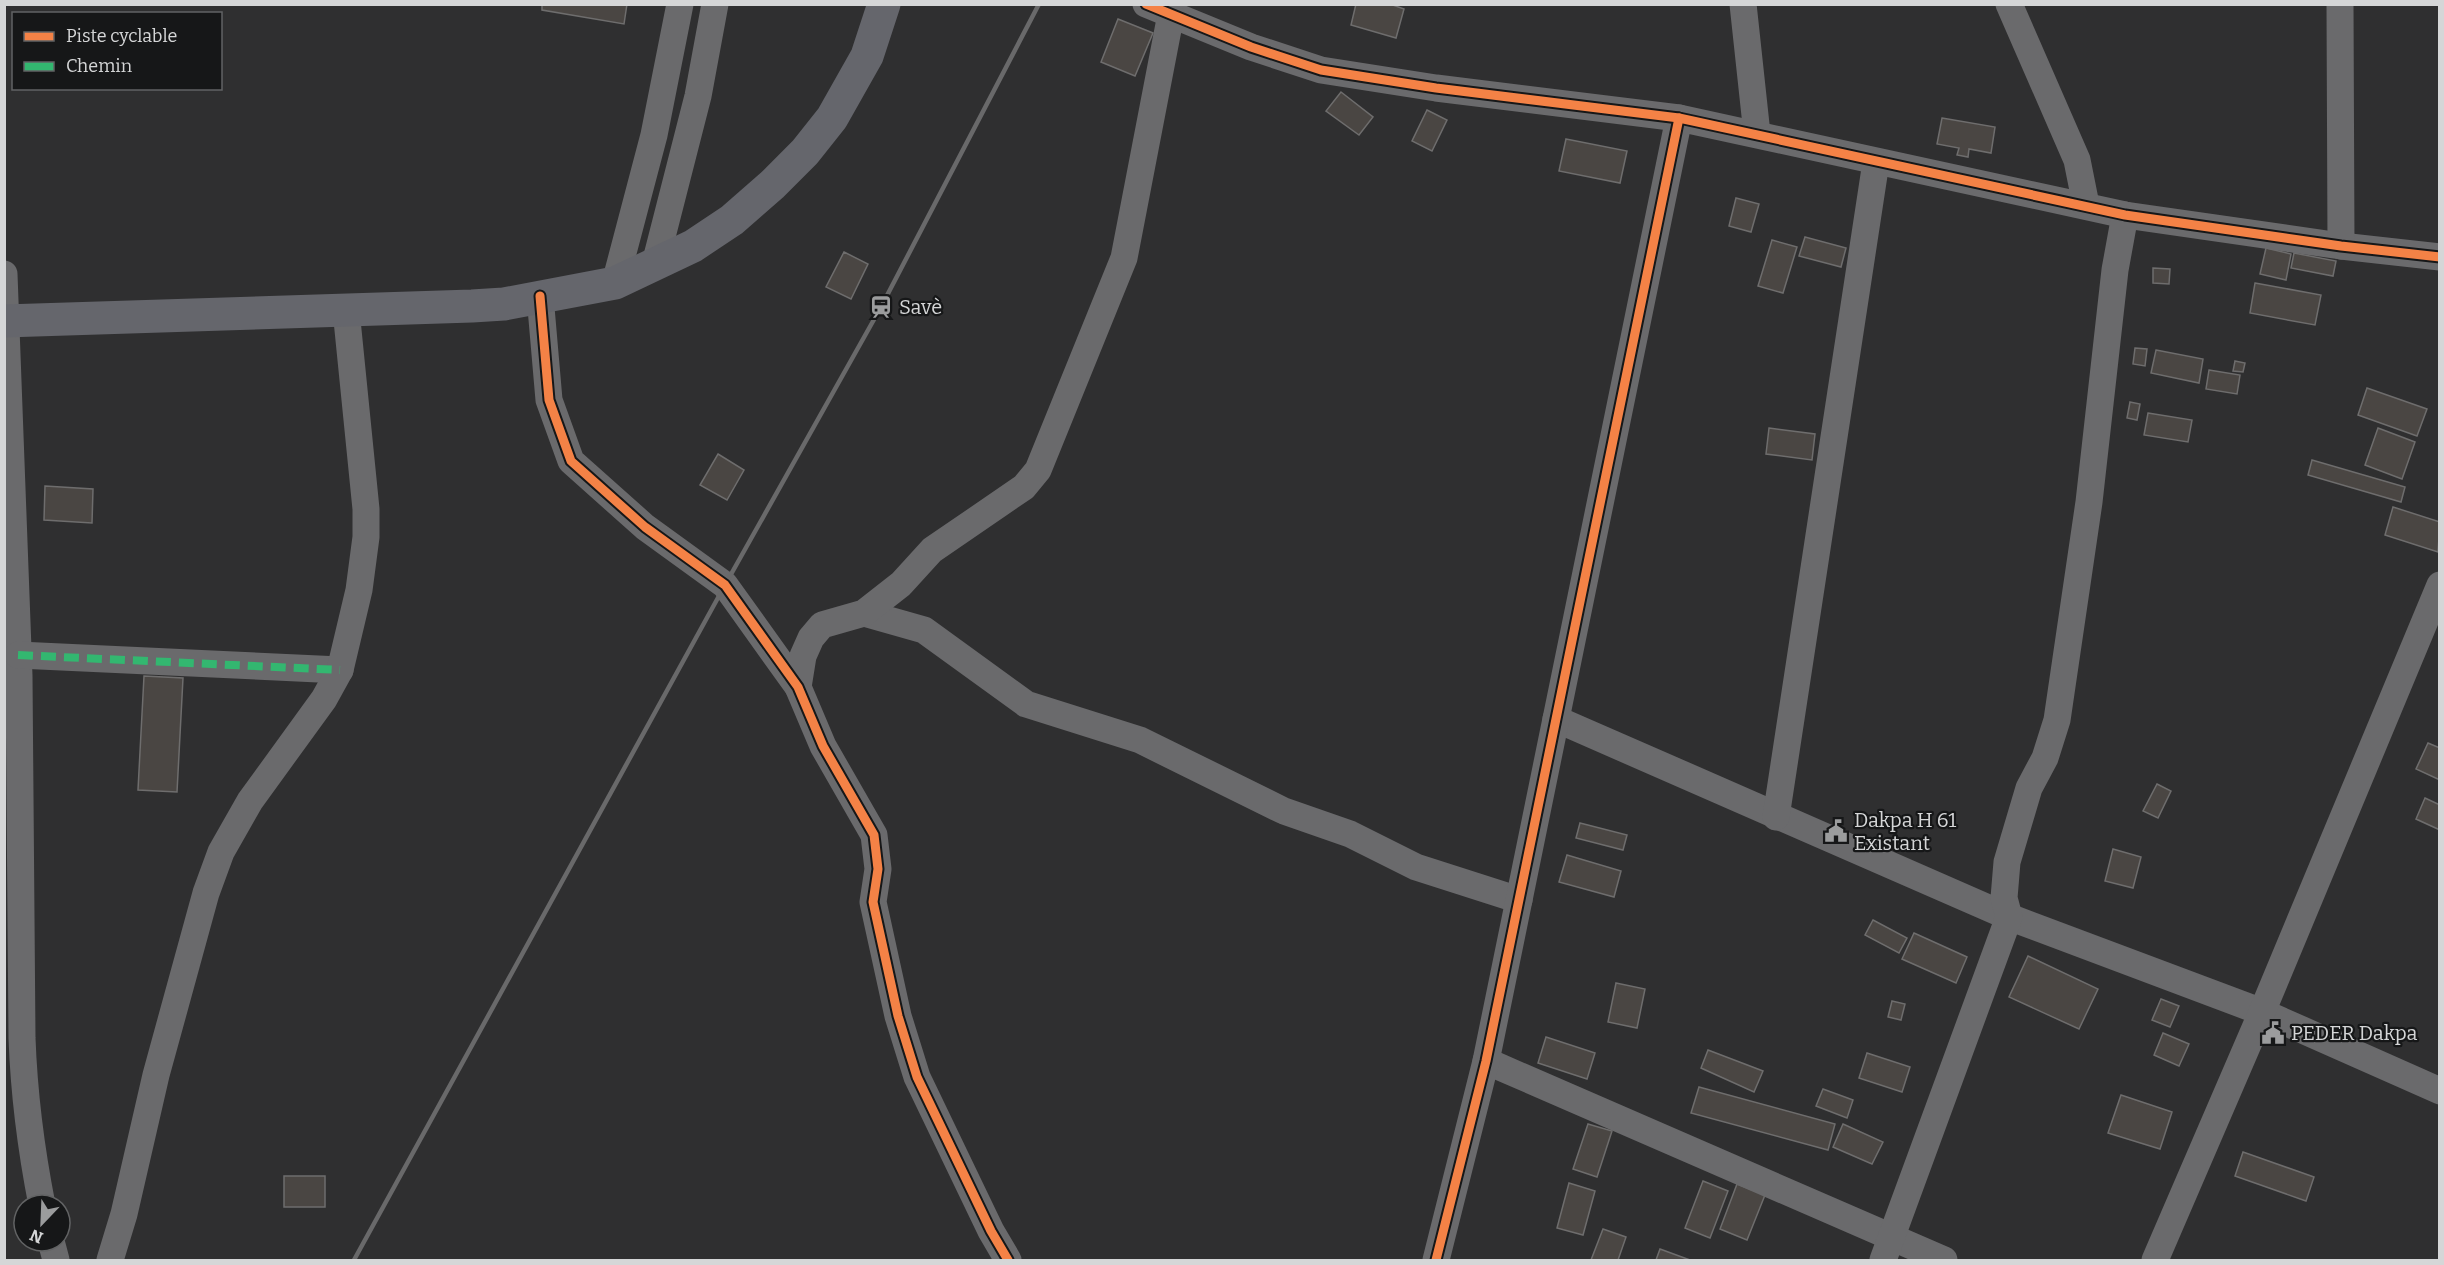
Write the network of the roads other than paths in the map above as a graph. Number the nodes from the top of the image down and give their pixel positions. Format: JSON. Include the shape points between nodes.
{"nodes":[{"id":1,"x":680,"y":4,"type":"edge"},
{"id":2,"x":714,"y":4,"type":"edge"},
{"id":3,"x":884,"y":4,"type":"edge"},
{"id":4,"x":1743,"y":4,"type":"edge"},
{"id":5,"x":2009,"y":4,"type":"edge"},
{"id":6,"x":2340,"y":4,"type":"edge"},
{"id":7,"x":1158,"y":9,"type":"edge"},
{"id":8,"x":1679,"y":118,"type":"junction"},
{"id":9,"x":1757,"y":134,"type":"junction"},
{"id":10,"x":1876,"y":162,"type":"junction"},
{"id":11,"x":2086,"y":205,"type":"junction"},
{"id":12,"x":2125,"y":215,"type":"junction"},
{"id":13,"x":2341,"y":246,"type":"junction"},
{"id":14,"x":2439,"y":257,"type":"edge"},
{"id":15,"x":656,"y":264,"type":"junction"},
{"id":16,"x":4,"y":274,"type":"edge"},
{"id":17,"x":615,"y":283,"type":"junction"},
{"id":18,"x":540,"y":296,"type":"junction"},
{"id":19,"x":346,"y":310,"type":"junction"},
{"id":20,"x":6,"y":321,"type":"edge"},
{"id":21,"x":2439,"y":585,"type":"edge"},
{"id":22,"x":864,"y":613,"type":"junction"},
{"id":23,"x":14,"y":669,"type":"edge"},
{"id":24,"x":340,"y":670,"type":"junction"},
{"id":25,"x":798,"y":687,"type":"junction"},
{"id":26,"x":1556,"y":719,"type":"junction"},
{"id":27,"x":1776,"y":817,"type":"junction"},
{"id":28,"x":1520,"y":900,"type":"junction"},
{"id":29,"x":2009,"y":917,"type":"junction"},
{"id":30,"x":12,"y":950,"type":"edge"},
{"id":31,"x":2262,"y":1012,"type":"junction"},
{"id":32,"x":1486,"y":1061,"type":"junction"},
{"id":33,"x":2439,"y":1091,"type":"edge"},
{"id":34,"x":40,"y":1193,"type":"edge"},
{"id":35,"x":1888,"y":1249,"type":"edge"},
{"id":36,"x":110,"y":1260,"type":"edge"},
{"id":37,"x":1008,"y":1260,"type":"edge"},
{"id":38,"x":1436,"y":1260,"type":"edge"},
{"id":39,"x":1944,"y":1260,"type":"edge"},
{"id":40,"x":2155,"y":1260,"type":"edge"}],
"edges":[{"from":1,"to":17,"type":"street","via":[[654,135]]},
{"from":2,"to":15,"type":"street","via":[[698,96]]},
{"from":3,"to":15,"type":"main road","via":[[867,56],[832,118],[805,152],[732,220]]},
{"from":4,"to":9,"type":"street"},
{"from":5,"to":11,"type":"street","via":[[2077,160]]},
{"from":6,"to":13,"type":"street"},
{"from":7,"to":8,"type":"street","via":[[1321,70]]},
{"from":7,"to":22,"type":"street","via":[[1124,258],[1038,470],[1024,487],[932,550],[901,584]]},
{"from":8,"to":9,"type":"street"},
{"from":8,"to":26,"type":"street"},
{"from":9,"to":10,"type":"street"},
{"from":10,"to":11,"type":"street"},
{"from":10,"to":27,"type":"street"},
{"from":11,"to":12,"type":"street"},
{"from":12,"to":13,"type":"street"},
{"from":12,"to":29,"type":"street","via":[[2057,720],[2045,758],[2029,788],[2007,862],[2004,898]]},
{"from":13,"to":14,"type":"street"},
{"from":15,"to":17,"type":"main road"},
{"from":16,"to":20,"type":"street"},
{"from":17,"to":18,"type":"main road"},
{"from":18,"to":19,"type":"main road","via":[[504,304]]},
{"from":18,"to":25,"type":"street","via":[[549,400],[571,461],[645,527],[725,585]]},
{"from":19,"to":20,"type":"main road"},
{"from":19,"to":24,"type":"street","via":[[366,537],[359,590]]},
{"from":20,"to":23,"type":"street"},
{"from":21,"to":31,"type":"street"},
{"from":22,"to":25,"type":"street","via":[[822,625],[803,656]]},
{"from":22,"to":28,"type":"street","via":[[924,630],[1026,704],[1140,740],[1284,811],[1350,834],[1416,867]]},
{"from":23,"to":24,"type":"street"},
{"from":23,"to":30,"type":"street"},
{"from":24,"to":36,"type":"street","via":[[324,699],[250,801],[221,852],[156,1075]]},
{"from":25,"to":37,"type":"street","via":[[823,746],[874,835],[878,869],[873,902],[898,1016],[917,1077]]},
{"from":26,"to":27,"type":"street"},
{"from":26,"to":28,"type":"street"},
{"from":27,"to":29,"type":"street"},
{"from":28,"to":32,"type":"street"},
{"from":29,"to":31,"type":"street"},
{"from":29,"to":35,"type":"street"},
{"from":30,"to":34,"type":"street","via":[[24,1094]]},
{"from":31,"to":33,"type":"street"},
{"from":31,"to":40,"type":"street"},
{"from":32,"to":35,"type":"street"},
{"from":32,"to":38,"type":"street"},
{"from":35,"to":39,"type":"street"}]}
